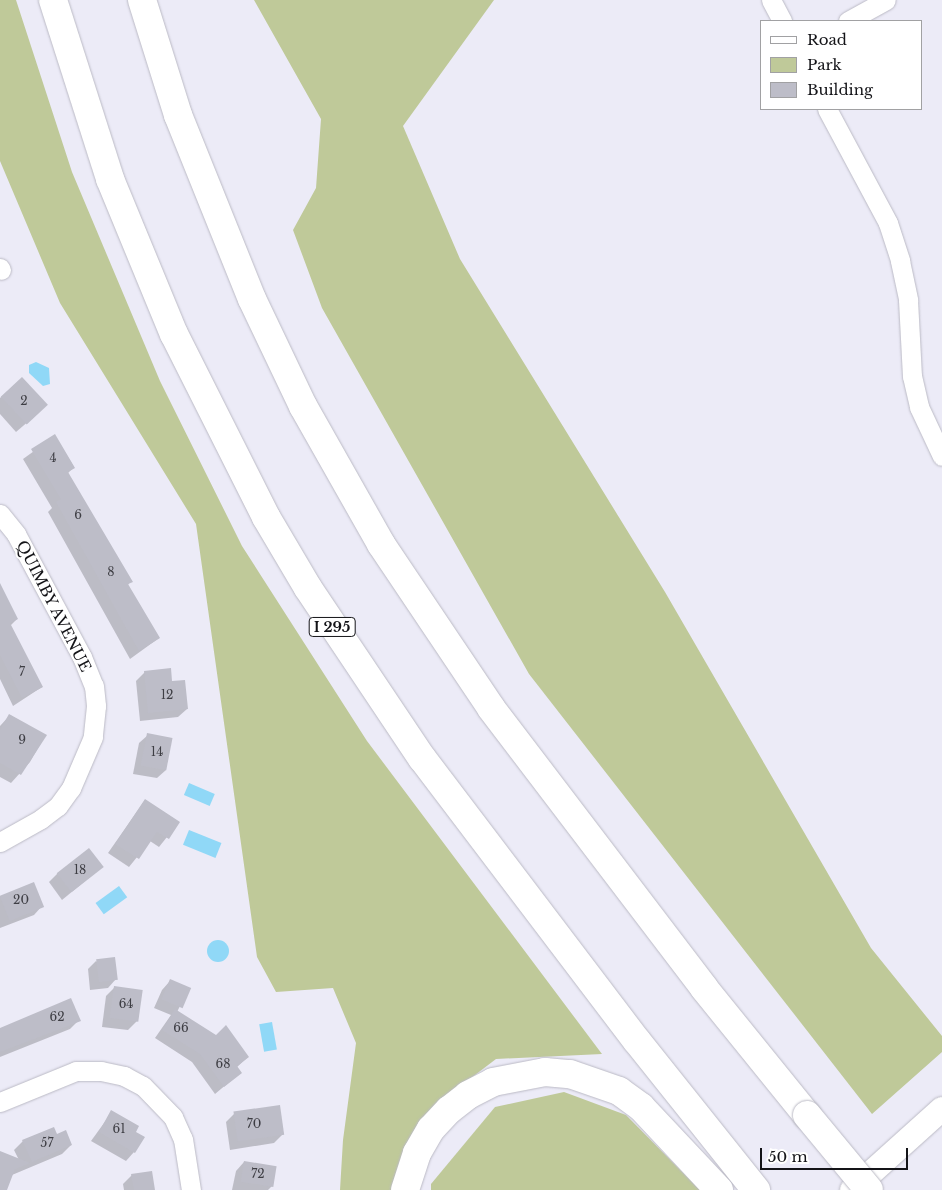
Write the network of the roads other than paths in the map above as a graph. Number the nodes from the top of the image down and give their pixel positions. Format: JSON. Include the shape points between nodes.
{"nodes":[{"id":1,"x":38,"y":0,"type":"edge"},
{"id":2,"x":53,"y":0,"type":"edge"},
{"id":3,"x":142,"y":0,"type":"edge"},
{"id":4,"x":771,"y":0,"type":"edge"},
{"id":5,"x":886,"y":0,"type":"edge"},
{"id":6,"x":781,"y":20,"type":"edge"},
{"id":7,"x":850,"y":20,"type":"edge"},
{"id":8,"x":828,"y":110,"type":"edge"},
{"id":9,"x":110,"y":179,"type":"junction"},
{"id":10,"x":942,"y":456,"type":"edge"},
{"id":11,"x":0,"y":514,"type":"edge"},
{"id":12,"x":0,"y":842,"type":"edge"},
{"id":13,"x":0,"y":1102,"type":"edge"},
{"id":14,"x":942,"y":1109,"type":"edge"},
{"id":15,"x":750,"y":1184,"type":"edge"},
{"id":16,"x":192,"y":1190,"type":"edge"},
{"id":17,"x":405,"y":1190,"type":"edge"},
{"id":18,"x":719,"y":1190,"type":"edge"},
{"id":19,"x":852,"y":1190,"type":"edge"},
{"id":20,"x":868,"y":1190,"type":"edge"}],
"edges":[{"from":1,"to":9,"type":"highway"},
{"from":2,"to":9,"type":"highway","number":"I 295"},
{"from":3,"to":20,"type":"highway","bridge":true,"via":[[178,115],[252,299],[303,406],[381,544],[491,708],[710,995]]},
{"from":4,"to":6,"type":"street"},
{"from":5,"to":7,"type":"street"},
{"from":8,"to":10,"type":"street","via":[[888,223],[908,300],[912,376],[919,407]]},
{"from":9,"to":15,"type":"highway","number":"I 295","via":[[141,259],[209,408],[266,517],[351,657],[422,758],[636,1041]]},
{"from":11,"to":12,"type":"street","name":"QUIMBY AVENUE","via":[[16,534],[82,657],[94,686],[96,706],[90,746],[71,788],[58,806],[41,819]]},
{"from":13,"to":16,"type":"street","via":[[76,1072],[101,1071],[124,1076],[149,1090],[173,1117],[182,1138]]},
{"from":14,"to":19,"type":"main road"},
{"from":17,"to":18,"type":"highway","via":[[417,1153],[431,1129],[449,1110],[493,1082],[545,1072],[570,1074],[619,1091],[641,1107]]}]}
